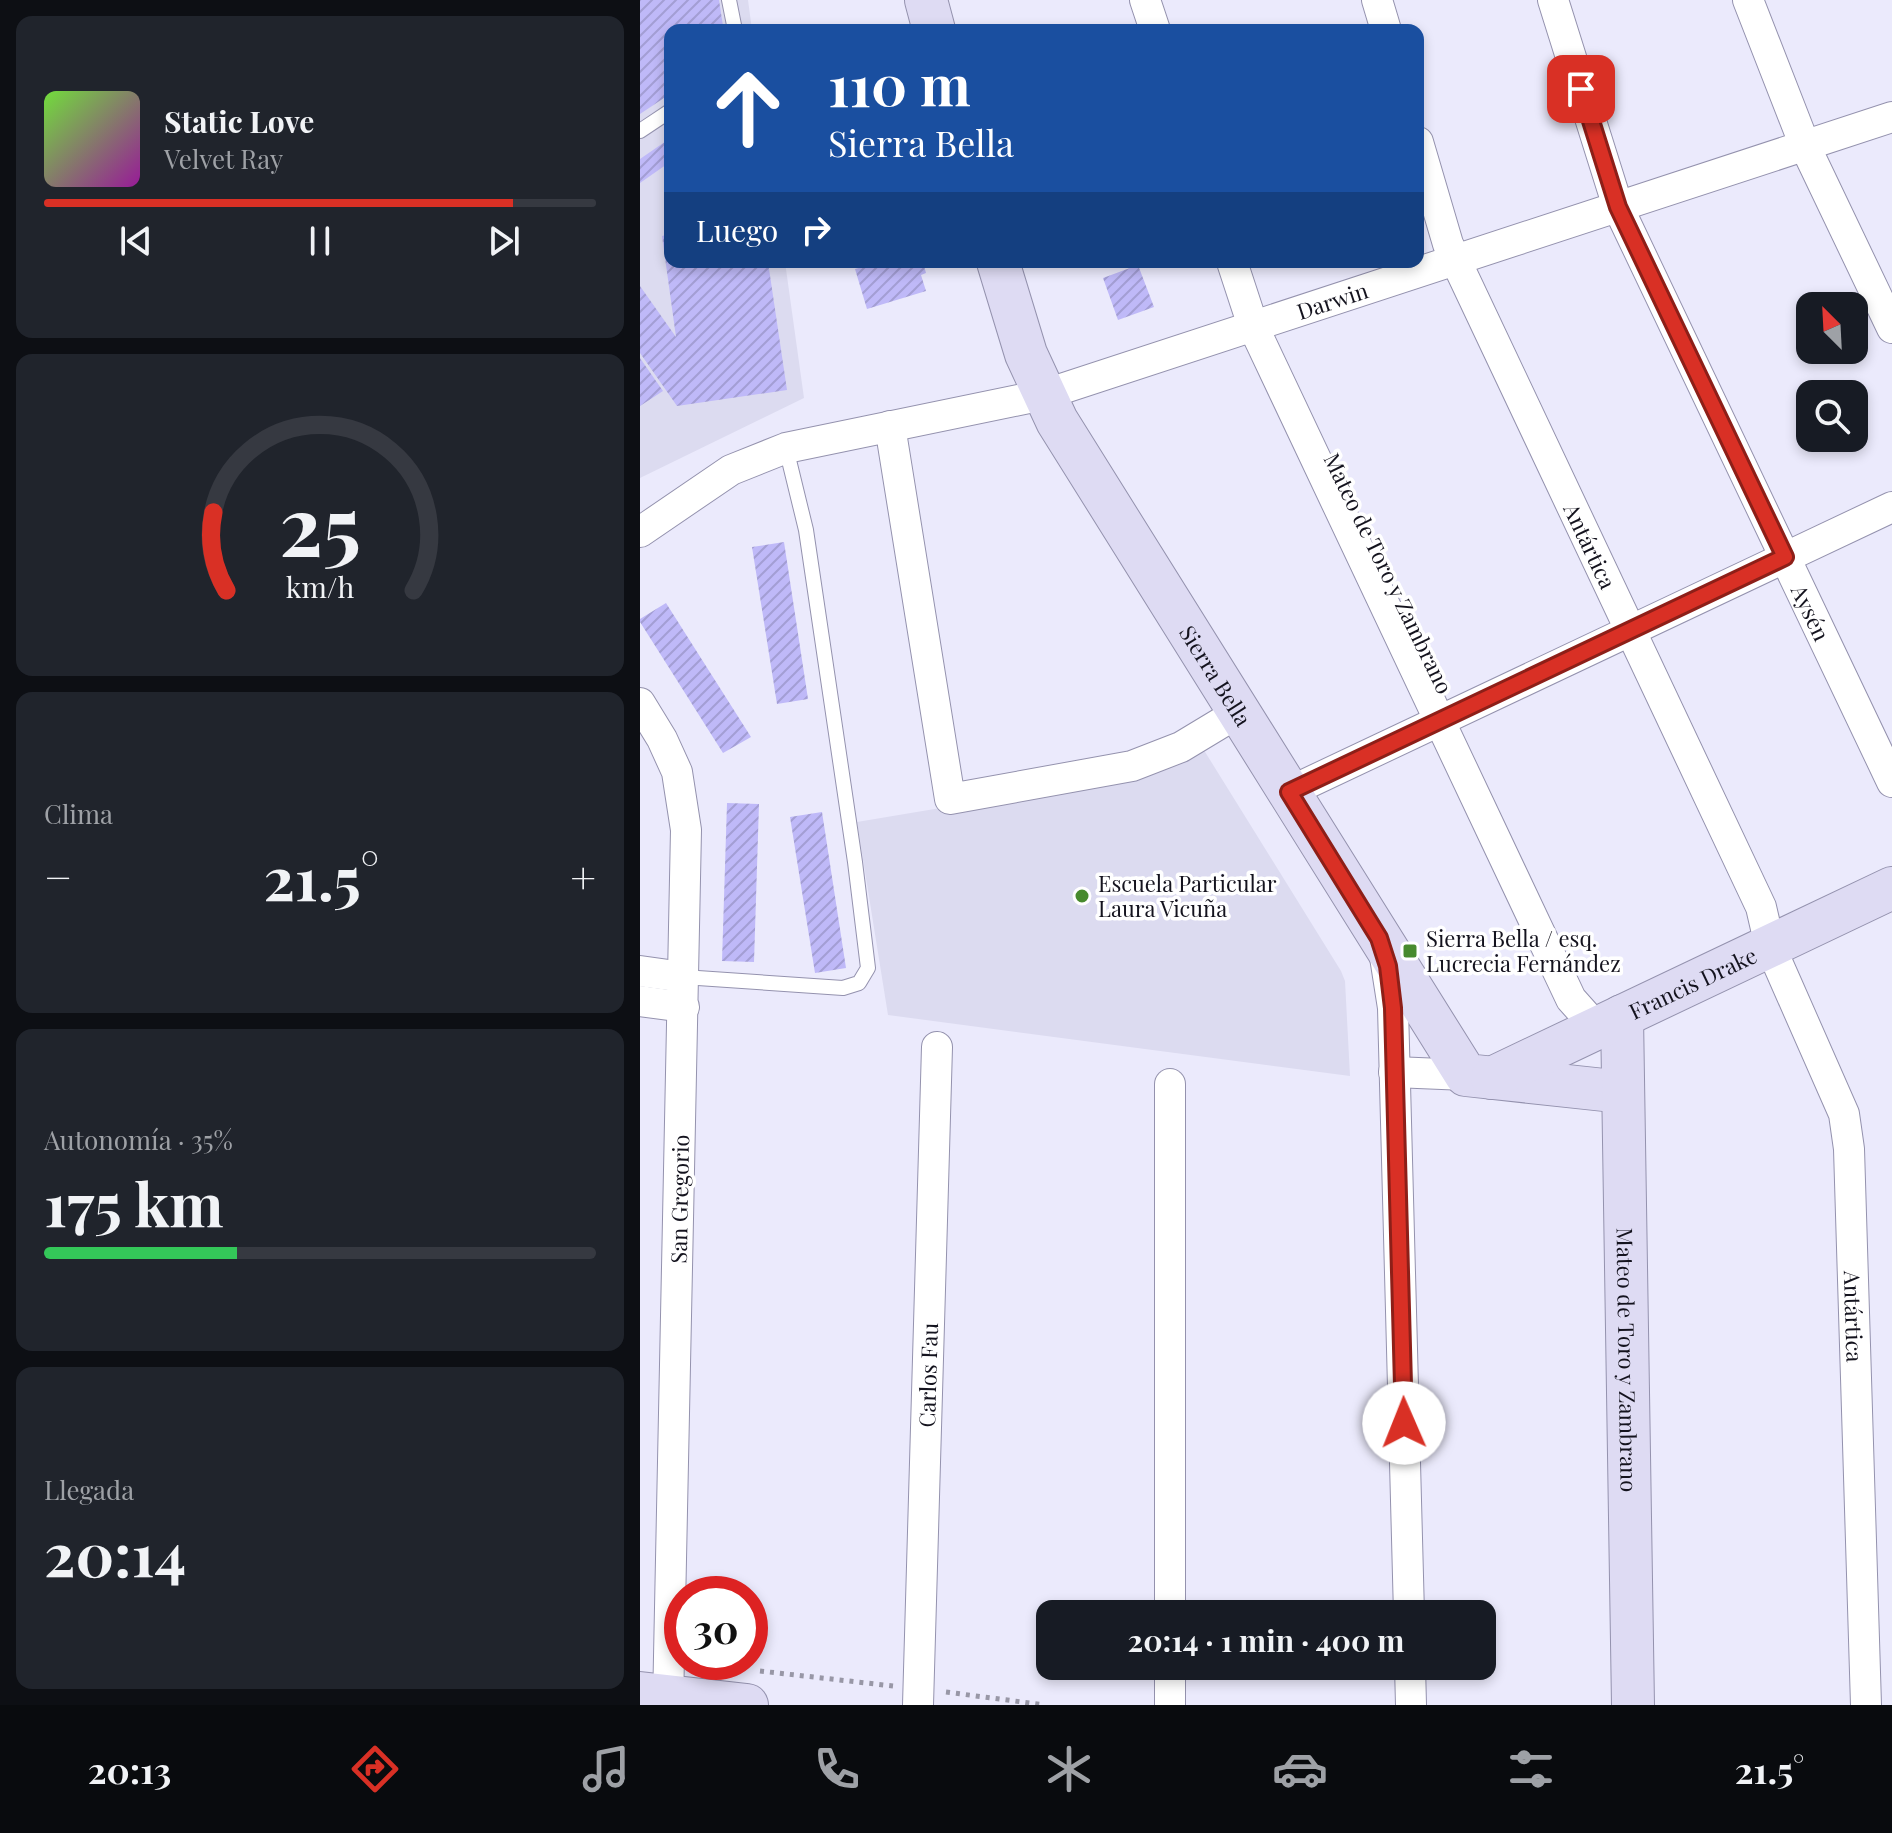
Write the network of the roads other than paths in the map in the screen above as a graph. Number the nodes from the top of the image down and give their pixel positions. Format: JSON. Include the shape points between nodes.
{"nodes":[{"id":1,"x":729,"y":0,"type":"edge"},
{"id":2,"x":926,"y":0,"type":"edge"},
{"id":3,"x":1145,"y":0,"type":"edge"},
{"id":4,"x":1162,"y":0,"type":"edge"},
{"id":5,"x":1357,"y":0,"type":"edge"},
{"id":6,"x":1377,"y":0,"type":"edge"},
{"id":7,"x":1553,"y":0,"type":"edge"},
{"id":8,"x":1573,"y":0,"type":"edge"},
{"id":9,"x":1748,"y":0,"type":"edge"},
{"id":10,"x":1769,"y":0,"type":"edge"},
{"id":11,"x":734,"y":24,"type":"edge"},
{"id":12,"x":932,"y":24,"type":"edge"},
{"id":13,"x":1153,"y":24,"type":"edge"},
{"id":14,"x":1170,"y":24,"type":"edge"},
{"id":15,"x":1364,"y":24,"type":"edge"},
{"id":16,"x":1384,"y":24,"type":"edge"},
{"id":17,"x":664,"y":115,"type":"edge"},
{"id":18,"x":1892,"y":117,"type":"edge"},
{"id":19,"x":640,"y":131,"type":"edge"},
{"id":20,"x":1813,"y":143,"type":"junction"},
{"id":21,"x":1424,"y":162,"type":"edge"},
{"id":22,"x":1628,"y":203,"type":"junction"},
{"id":23,"x":1424,"y":236,"type":"edge"},
{"id":24,"x":1446,"y":263,"type":"junction"},
{"id":25,"x":1000,"y":268,"type":"edge"},
{"id":26,"x":1235,"y":268,"type":"edge"},
{"id":27,"x":1250,"y":268,"type":"edge"},
{"id":28,"x":1892,"y":289,"type":"edge"},
{"id":29,"x":1261,"y":323,"type":"junction"},
{"id":30,"x":1892,"y":328,"type":"edge"},
{"id":31,"x":1043,"y":395,"type":"junction"},
{"id":32,"x":890,"y":426,"type":"junction"},
{"id":33,"x":798,"y":445,"type":"junction"},
{"id":34,"x":1892,"y":507,"type":"edge"},
{"id":35,"x":640,"y":532,"type":"edge"},
{"id":36,"x":1794,"y":553,"type":"junction"},
{"id":37,"x":1622,"y":634,"type":"junction"},
{"id":38,"x":640,"y":703,"type":"edge"},
{"id":39,"x":1239,"y":712,"type":"junction"},
{"id":40,"x":1448,"y":717,"type":"junction"},
{"id":41,"x":1892,"y":733,"type":"edge"},
{"id":42,"x":1892,"y":782,"type":"edge"},
{"id":43,"x":1289,"y":792,"type":"junction"},
{"id":44,"x":1892,"y":888,"type":"edge"},
{"id":45,"x":1379,"y":938,"type":"junction"},
{"id":46,"x":1770,"y":946,"type":"junction"},
{"id":47,"x":640,"y":971,"type":"edge"},
{"id":48,"x":683,"y":992,"type":"junction"},
{"id":49,"x":640,"y":1001,"type":"edge"},
{"id":50,"x":1609,"y":1022,"type":"junction"},
{"id":51,"x":937,"y":1047,"type":"dead end"},
{"id":52,"x":1394,"y":1072,"type":"junction"},
{"id":53,"x":1479,"y":1077,"type":"junction"},
{"id":54,"x":1170,"y":1084,"type":"dead end"},
{"id":55,"x":1623,"y":1092,"type":"junction"},
{"id":56,"x":1170,"y":1600,"type":"edge"},
{"id":57,"x":1409,"y":1600,"type":"edge"},
{"id":58,"x":1170,"y":1680,"type":"edge"},
{"id":59,"x":1410,"y":1680,"type":"edge"},
{"id":60,"x":747,"y":1687,"type":"edge"},
{"id":61,"x":918,"y":1697,"type":"edge"},
{"id":62,"x":659,"y":1698,"type":"edge"},
{"id":63,"x":1170,"y":1705,"type":"edge"},
{"id":64,"x":1411,"y":1705,"type":"edge"},
{"id":65,"x":1633,"y":1705,"type":"edge"},
{"id":66,"x":1866,"y":1705,"type":"edge"}],
"edges":[{"from":1,"to":11,"type":"lane"},
{"from":2,"to":12,"type":"street"},
{"from":3,"to":13,"type":"street"},
{"from":4,"to":14,"type":"street"},
{"from":5,"to":15,"type":"street"},
{"from":6,"to":16,"type":"street"},
{"from":7,"to":22,"type":"street","name":"Aysén"},
{"from":8,"to":22,"type":"street","name":"Aysén"},
{"from":9,"to":20,"type":"street"},
{"from":10,"to":20,"type":"street"},
{"from":17,"to":19,"type":"lane"},
{"from":18,"to":20,"type":"street","name":"Darwin"},
{"from":20,"to":22,"type":"street","name":"Darwin"},
{"from":20,"to":28,"type":"street"},
{"from":20,"to":30,"type":"street"},
{"from":21,"to":24,"type":"street","name":"Antártica","via":[[1448,244]]},
{"from":22,"to":24,"type":"street","name":"Darwin"},
{"from":22,"to":36,"type":"street","name":"Aysén"},
{"from":23,"to":24,"type":"street","name":"Antártica","via":[[1427,247]]},
{"from":24,"to":29,"type":"street","name":"Darwin"},
{"from":24,"to":37,"type":"street","name":"Antártica"},
{"from":25,"to":31,"type":"street","name":"Sierra Bella"},
{"from":26,"to":29,"type":"street","name":"Mateo de Toro y Zambrano"},
{"from":27,"to":29,"type":"street","name":"Mateo de Toro y Zambrano"},
{"from":29,"to":31,"type":"street","name":"Darwin"},
{"from":29,"to":40,"type":"street","name":"Mateo de Toro y Zambrano"},
{"from":31,"to":32,"type":"street","name":"Darwin"},
{"from":31,"to":39,"type":"street","name":"Sierra Bella"},
{"from":32,"to":33,"type":"street","name":"Darwin"},
{"from":32,"to":39,"type":"street","via":[[950,799],[1132,766],[1181,747]]},
{"from":33,"to":35,"type":"street","name":"Darwin","via":[[731,470]]},
{"from":33,"to":48,"type":"lane","via":[[868,968],[859,983],[843,988]]},
{"from":34,"to":36,"type":"street"},
{"from":36,"to":37,"type":"street"},
{"from":36,"to":41,"type":"street","name":"Aysén"},
{"from":36,"to":42,"type":"street","name":"Aysén"},
{"from":37,"to":40,"type":"street"},
{"from":37,"to":46,"type":"street","name":"Antártica","via":[[1761,907]]},
{"from":38,"to":48,"type":"street","name":"San Gregorio","via":[[677,772],[682,801]]},
{"from":39,"to":43,"type":"street","name":"Sierra Bella"},
{"from":40,"to":43,"type":"street"},
{"from":40,"to":50,"type":"street","name":"Mateo de Toro y Zambrano"},
{"from":43,"to":45,"type":"street","name":"Sierra Bella"},
{"from":44,"to":46,"type":"street","name":"Francis Drake"},
{"from":45,"to":52,"type":"street","via":[[1391,987]]},
{"from":45,"to":53,"type":"street","name":"Sierra Bella"},
{"from":46,"to":50,"type":"street","name":"Francis Drake"},
{"from":46,"to":66,"type":"street","name":"Antártica","via":[[1847,1128]]},
{"from":47,"to":48,"type":"street"},
{"from":48,"to":49,"type":"street"},
{"from":48,"to":62,"type":"street","name":"San Gregorio"},
{"from":50,"to":53,"type":"street","name":"Francis Drake"},
{"from":50,"to":55,"type":"street","name":"Mateo de Toro y Zambrano"},
{"from":51,"to":61,"type":"street","name":"Carlos Fau"},
{"from":52,"to":53,"type":"street"},
{"from":52,"to":57,"type":"street"},
{"from":53,"to":55,"type":"street"},
{"from":54,"to":56,"type":"street"},
{"from":55,"to":65,"type":"street","name":"Mateo de Toro y Zambrano"},
{"from":58,"to":63,"type":"street"},
{"from":59,"to":64,"type":"street"},
{"from":60,"to":62,"type":"street"}]}
